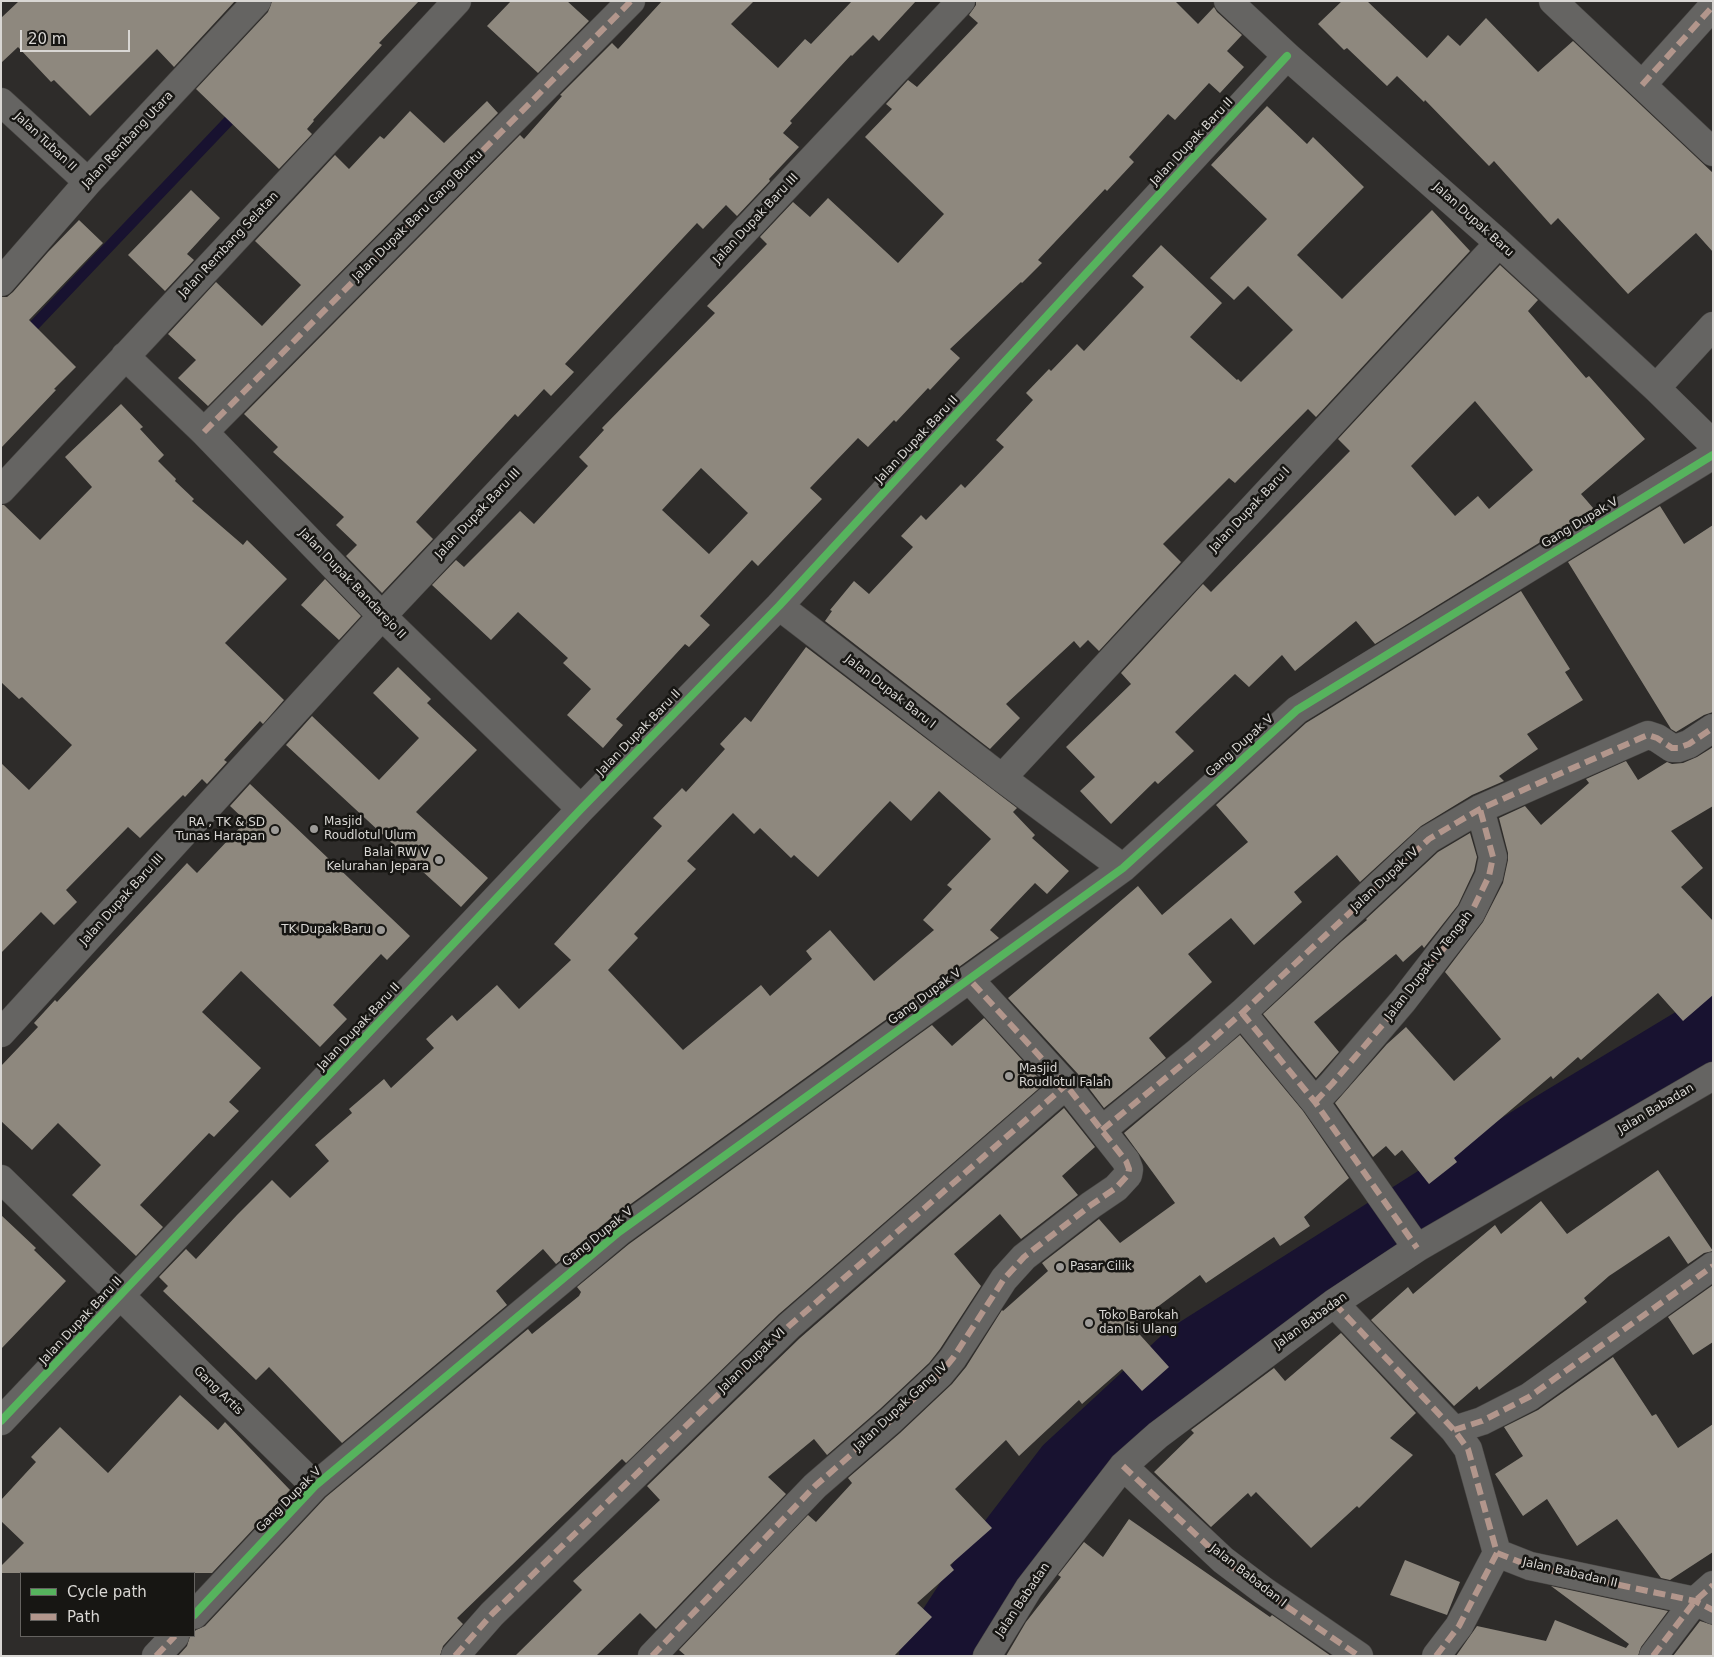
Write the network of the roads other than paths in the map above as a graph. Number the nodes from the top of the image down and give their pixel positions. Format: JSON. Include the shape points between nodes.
{"nodes":[{"id":1,"x":257,"y":1,"type":"edge"},
{"id":2,"x":457,"y":1,"type":"edge"},
{"id":3,"x":631,"y":1,"type":"edge"},
{"id":4,"x":961,"y":1,"type":"edge"},
{"id":5,"x":1228,"y":1,"type":"edge"},
{"id":6,"x":1553,"y":1,"type":"edge"},
{"id":7,"x":1713,"y":6,"type":"edge"},
{"id":8,"x":1287,"y":56,"type":"junction"},
{"id":9,"x":1642,"y":85,"type":"junction"},
{"id":10,"x":1,"y":102,"type":"edge"},
{"id":11,"x":1713,"y":152,"type":"edge"},
{"id":12,"x":88,"y":182,"type":"junction"},
{"id":13,"x":1499,"y":243,"type":"junction"},
{"id":14,"x":1,"y":282,"type":"edge"},
{"id":15,"x":1713,"y":326,"type":"edge"},
{"id":16,"x":125,"y":356,"type":"junction"},
{"id":17,"x":1656,"y":388,"type":"junction"},
{"id":18,"x":204,"y":432,"type":"junction"},
{"id":19,"x":1713,"y":444,"type":"edge"},
{"id":20,"x":1713,"y":455,"type":"edge"},
{"id":21,"x":1,"y":490,"type":"edge"},
{"id":22,"x":779,"y":606,"type":"junction"},
{"id":23,"x":382,"y":616,"type":"junction"},
{"id":24,"x":1713,"y":728,"type":"edge"},
{"id":25,"x":1002,"y":778,"type":"junction"},
{"id":26,"x":581,"y":809,"type":"junction"},
{"id":27,"x":1480,"y":810,"type":"junction"},
{"id":28,"x":1123,"y":868,"type":"junction"},
{"id":29,"x":969,"y":980,"type":"junction"},
{"id":30,"x":1242,"y":1013,"type":"junction"},
{"id":31,"x":1,"y":1032,"type":"edge"},
{"id":32,"x":1713,"y":1076,"type":"edge"},
{"id":33,"x":1066,"y":1085,"type":"junction"},
{"id":34,"x":1315,"y":1102,"type":"junction"},
{"id":35,"x":1102,"y":1130,"type":"junction"},
{"id":36,"x":1,"y":1179,"type":"edge"},
{"id":37,"x":1415,"y":1245,"type":"junction"},
{"id":38,"x":1713,"y":1266,"type":"edge"},
{"id":39,"x":120,"y":1296,"type":"junction"},
{"id":40,"x":1334,"y":1303,"type":"junction"},
{"id":41,"x":1,"y":1421,"type":"edge"},
{"id":42,"x":1454,"y":1430,"type":"junction"},
{"id":43,"x":1123,"y":1466,"type":"junction"},
{"id":44,"x":315,"y":1486,"type":"junction"},
{"id":45,"x":1497,"y":1553,"type":"junction"},
{"id":46,"x":1707,"y":1598,"type":"edge"},
{"id":47,"x":195,"y":1615,"type":"edge"},
{"id":48,"x":174,"y":1637,"type":"edge"},
{"id":49,"x":156,"y":1656,"type":"edge"},
{"id":50,"x":455,"y":1656,"type":"edge"},
{"id":51,"x":652,"y":1656,"type":"edge"},
{"id":52,"x":987,"y":1656,"type":"edge"},
{"id":53,"x":1360,"y":1656,"type":"edge"},
{"id":54,"x":1436,"y":1656,"type":"edge"},
{"id":55,"x":1654,"y":1656,"type":"edge"}],
"edges":[{"from":1,"to":12,"type":"street","name":"Jalan Rembang Utara"},
{"from":2,"to":16,"type":"street","name":"Jalan Rembang Selatan"},
{"from":3,"to":18,"type":"street","name":"Jalan Dupak Baru Gang Buntu"},
{"from":4,"to":23,"type":"street","name":"Jalan Dupak Baru III"},
{"from":5,"to":8,"type":"street","name":"Jalan Dupak Baru"},
{"from":6,"to":9,"type":"street"},
{"from":7,"to":9,"type":"street"},
{"from":8,"to":13,"type":"street","name":"Jalan Dupak Baru"},
{"from":8,"to":22,"type":"street","name":"Jalan Dupak Baru II"},
{"from":9,"to":11,"type":"street"},
{"from":10,"to":12,"type":"street","name":"Jalan Tuban II"},
{"from":12,"to":14,"type":"street","name":"Jalan Rembang Utara"},
{"from":13,"to":17,"type":"street","name":"Jalan Dupak Baru"},
{"from":13,"to":25,"type":"street","name":"Jalan Dupak Baru I"},
{"from":15,"to":17,"type":"street"},
{"from":16,"to":18,"type":"street","name":"Jalan Dupak Bandarejo II"},
{"from":16,"to":21,"type":"street","name":"Jalan Rembang Selatan"},
{"from":17,"to":19,"type":"street","name":"Jalan Dupak Baru"},
{"from":18,"to":23,"type":"street","name":"Jalan Dupak Bandarejo II"},
{"from":20,"to":28,"type":"street","name":"Gang Dupak V","via":[[1297,710]]},
{"from":22,"to":25,"type":"street","name":"Jalan Dupak Baru I"},
{"from":22,"to":26,"type":"street","name":"Jalan Dupak Baru II"},
{"from":23,"to":26,"type":"street","name":"Jalan Dupak Bandarejo II"},
{"from":23,"to":31,"type":"street","name":"Jalan Dupak Baru III"},
{"from":24,"to":27,"type":"street","name":"Jalan Dupak IV","via":[[1678,748],[1648,735]]},
{"from":25,"to":28,"type":"street","name":"Jalan Dupak Baru I"},
{"from":26,"to":39,"type":"street","name":"Jalan Dupak Baru II"},
{"from":27,"to":30,"type":"street","name":"Jalan Dupak IV","via":[[1429,839]]},
{"from":27,"to":34,"type":"street","name":"Jalan Dupak IV Tengah","via":[[1494,857],[1489,876],[1471,913],[1403,1001]]},
{"from":28,"to":29,"type":"street","name":"Gang Dupak V"},
{"from":29,"to":33,"type":"street","name":"Jalan Dupak Gang IV"},
{"from":29,"to":44,"type":"street","name":"Gang Dupak V","via":[[619,1232]]},
{"from":30,"to":34,"type":"street"},
{"from":30,"to":35,"type":"street","name":"Jalan Dupak IV"},
{"from":32,"to":37,"type":"street","name":"Jalan Babadan"},
{"from":33,"to":35,"type":"street","name":"Jalan Dupak Gang IV"},
{"from":33,"to":50,"type":"street","name":"Jalan Dupak VI","via":[[789,1326],[492,1614]]},
{"from":34,"to":37,"type":"street"},
{"from":35,"to":51,"type":"street","name":"Jalan Dupak Gang IV","via":[[1126,1161],[1129,1169],[1123,1182],[1024,1257],[1004,1280],[940,1374],[815,1486]]},
{"from":36,"to":39,"type":"street","name":"Gang Artis"},
{"from":37,"to":40,"type":"street","name":"Jalan Babadan"},
{"from":38,"to":42,"type":"street","via":[[1528,1398],[1482,1421]]},
{"from":39,"to":41,"type":"street","name":"Jalan Dupak Baru II"},
{"from":39,"to":44,"type":"street","name":"Gang Artis"},
{"from":40,"to":42,"type":"street"},
{"from":40,"to":43,"type":"street","name":"Jalan Babadan","via":[[1158,1435]]},
{"from":42,"to":45,"type":"street","via":[[1468,1449]]},
{"from":43,"to":52,"type":"street","name":"Jalan Babadan","via":[[1029,1588]]},
{"from":43,"to":53,"type":"street","name":"Jalan Babadan I","via":[[1223,1560]]},
{"from":44,"to":47,"type":"street","name":"Gang Dupak V"},
{"from":45,"to":46,"type":"street","name":"Jalan Babadan II","via":[[1530,1566]]},
{"from":45,"to":54,"type":"street","via":[[1459,1626]]},
{"from":46,"to":55,"type":"street"},
{"from":48,"to":49,"type":"street"}]}
